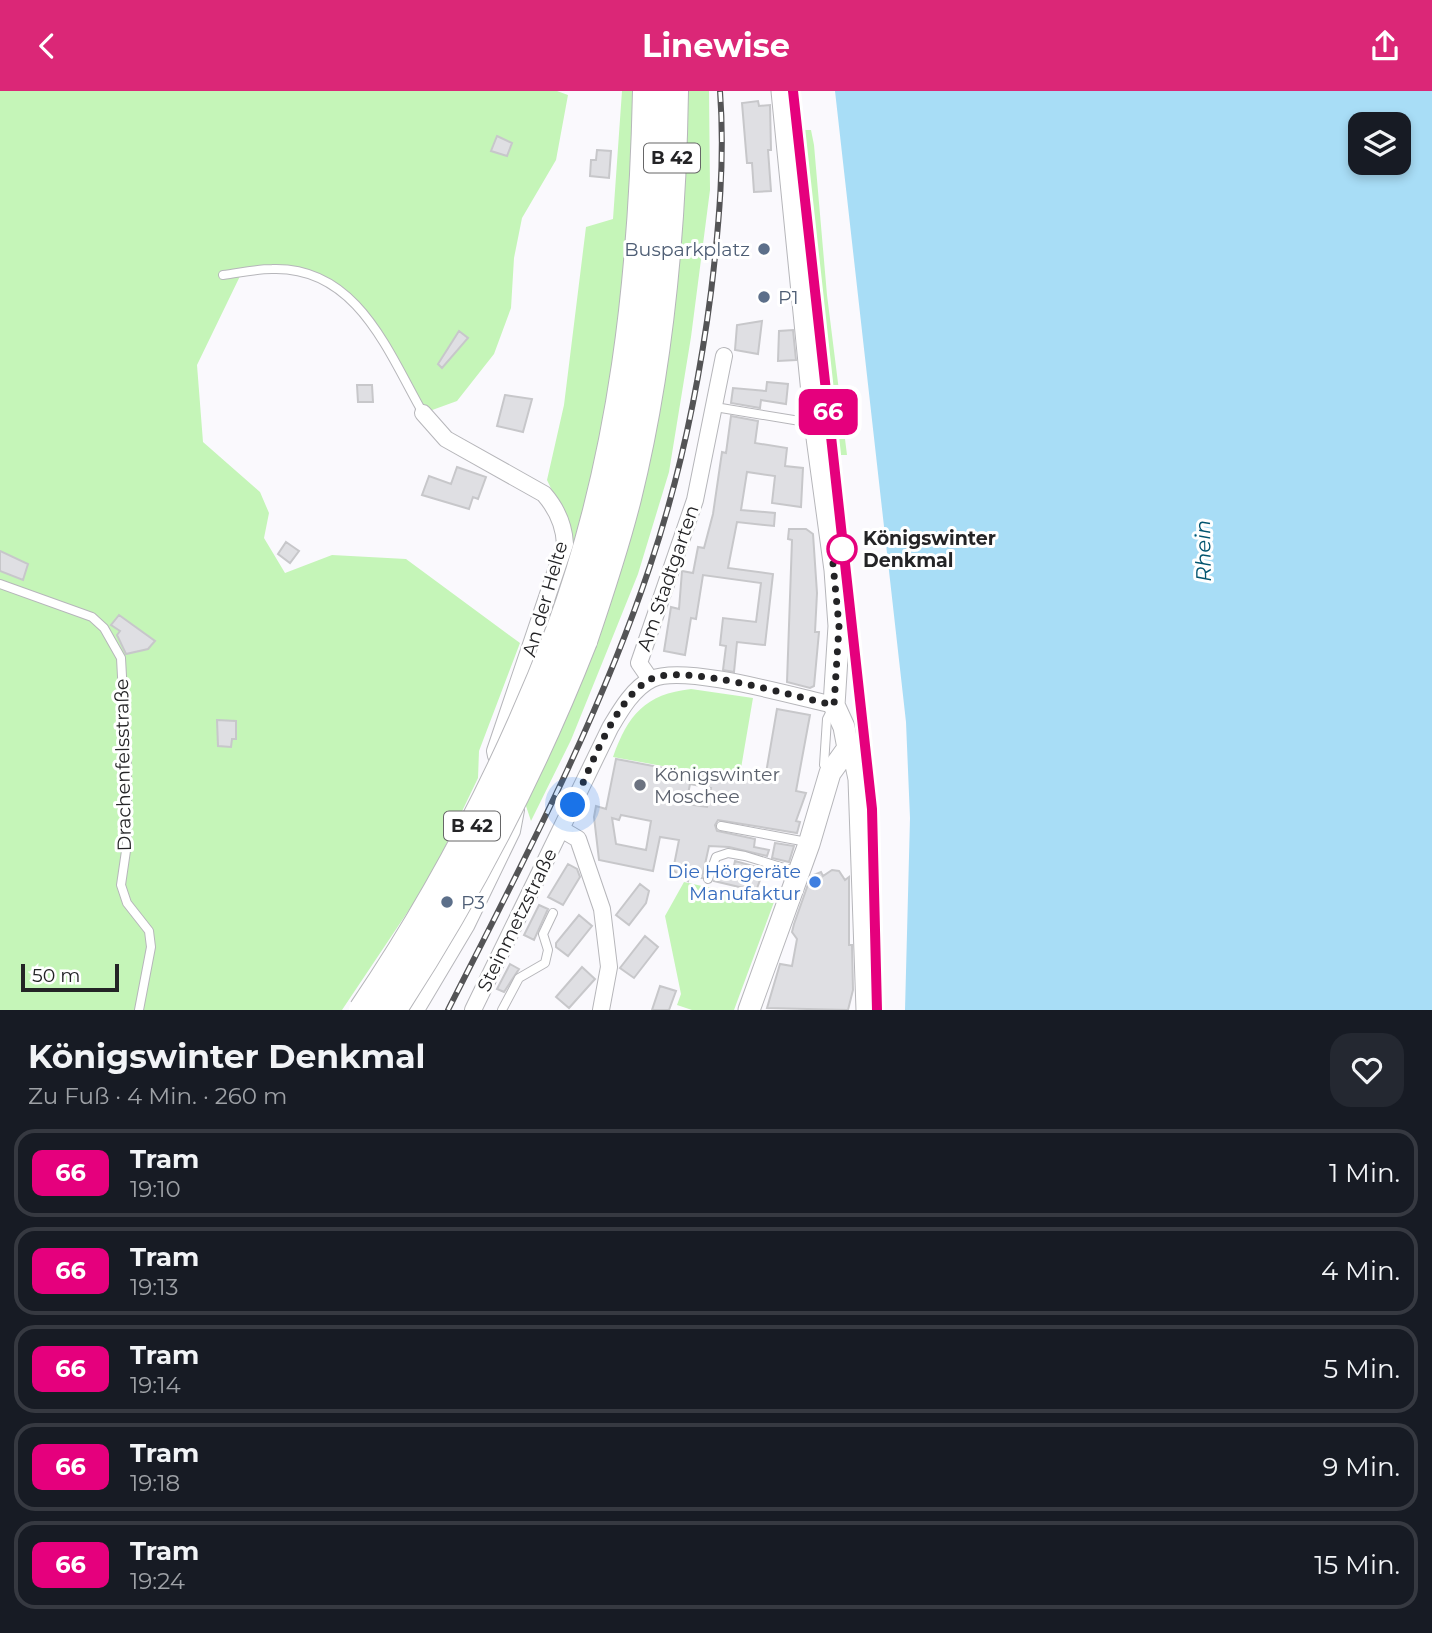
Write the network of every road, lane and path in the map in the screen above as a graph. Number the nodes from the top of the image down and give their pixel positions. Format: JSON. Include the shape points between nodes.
{"nodes":[{"id":1,"x":647,"y":91,"type":"edge"},
{"id":2,"x":674,"y":91,"type":"edge"},
{"id":3,"x":782,"y":91,"type":"edge"},
{"id":4,"x":223,"y":275,"type":"dead end"},
{"id":5,"x":724,"y":356,"type":"dead end"},
{"id":6,"x":715,"y":407,"type":"junction"},
{"id":7,"x":423,"y":413,"type":"joint"},
{"id":8,"x":815,"y":423,"type":"junction"},
{"id":9,"x":0,"y":584,"type":"edge"},
{"id":10,"x":571,"y":636,"type":"junction"},
{"id":11,"x":650,"y":679,"type":"junction"},
{"id":12,"x":834,"y":705,"type":"junction"},
{"id":13,"x":848,"y":748,"type":"junction"},
{"id":14,"x":830,"y":773,"type":"junction"},
{"id":15,"x":721,"y":826,"type":"dead end"},
{"id":16,"x":561,"y":829,"type":"junction"},
{"id":17,"x":810,"y":842,"type":"junction"},
{"id":18,"x":799,"y":873,"type":"junction"},
{"id":19,"x":708,"y":879,"type":"dead end"},
{"id":20,"x":552,"y":913,"type":"dead end"},
{"id":21,"x":139,"y":1010,"type":"edge"},
{"id":22,"x":363,"y":1010,"type":"edge"},
{"id":23,"x":392,"y":1010,"type":"edge"},
{"id":24,"x":416,"y":1010,"type":"edge"},
{"id":25,"x":473,"y":1010,"type":"edge"},
{"id":26,"x":502,"y":1010,"type":"edge"},
{"id":27,"x":601,"y":1010,"type":"edge"},
{"id":28,"x":749,"y":1010,"type":"edge"},
{"id":29,"x":867,"y":1010,"type":"edge"}],
"edges":[{"from":1,"to":10,"type":"highway","number":"B 42","via":[[642,223],[618,425]]},
{"from":2,"to":10,"type":"highway","number":"B 42","via":[[669,225],[653,363],[627,497]]},
{"from":3,"to":8,"type":"street"},
{"from":4,"to":7,"type":"lane","name":"An der Helte","via":[[274,269],[337,287],[364,311]]},
{"from":5,"to":6,"type":"street","name":"Am Stadtgarten"},
{"from":6,"to":8,"type":"lane"},
{"from":6,"to":11,"type":"street","name":"Am Stadtgarten","via":[[695,501],[639,663]]},
{"from":7,"to":24,"type":"street","name":"An der Helte","via":[[446,439],[544,494],[559,517],[565,544],[495,751],[516,811],[512,831],[466,926]]},
{"from":8,"to":12,"type":"street","via":[[839,626]]},
{"from":9,"to":21,"type":"lane","name":"Drachenfelsstraße","via":[[92,617],[121,658],[127,844],[121,885],[127,903],[149,931],[151,947]]},
{"from":10,"to":22,"type":"highway","number":"B 42","bridge":true,"via":[[498,779]]},
{"from":10,"to":23,"type":"highway","number":"B 42","bridge":true,"via":[[540,745],[499,831]]},
{"from":11,"to":12,"type":"street","via":[[678,675],[722,680]]},
{"from":11,"to":16,"type":"street","name":"Am Stadtgarten","via":[[634,693],[610,728]]},
{"from":12,"to":13,"type":"street"},
{"from":12,"to":14,"type":"lane","via":[[827,719],[824,765]]},
{"from":13,"to":14,"type":"street"},
{"from":13,"to":29,"type":"street","via":[[859,779]]},
{"from":14,"to":17,"type":"street"},
{"from":15,"to":17,"type":"lane"},
{"from":16,"to":25,"type":"street","name":"Steinmetzstraße"},
{"from":16,"to":27,"type":"street","via":[[579,839],[602,909],[609,967]]},
{"from":17,"to":18,"type":"street"},
{"from":18,"to":19,"type":"lane","via":[[728,853],[716,857]]},
{"from":18,"to":28,"type":"street"},
{"from":20,"to":26,"type":"lane","via":[[543,934],[548,950],[545,963],[519,978]]}]}
